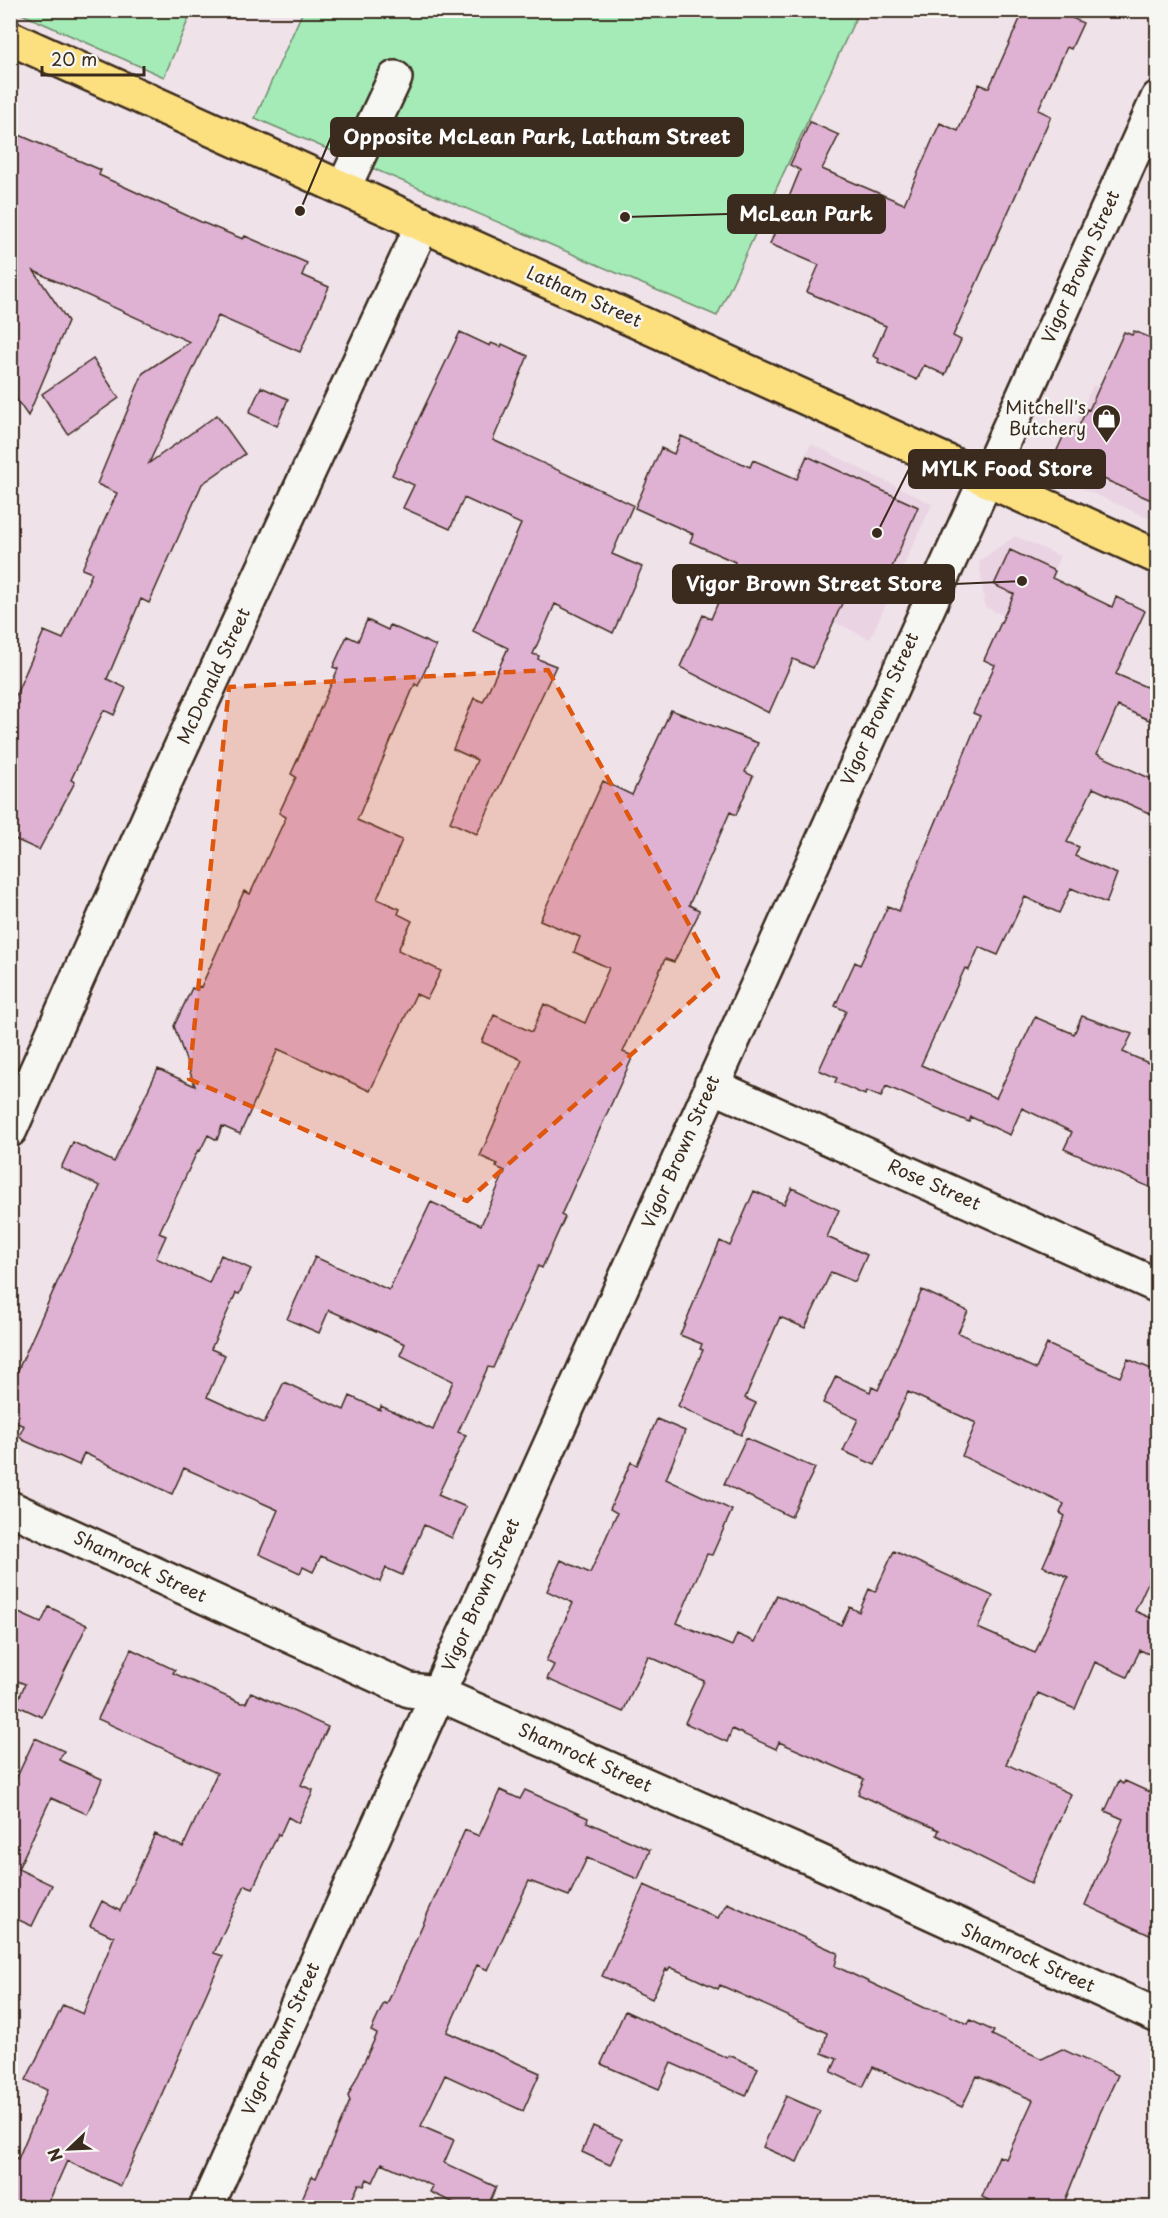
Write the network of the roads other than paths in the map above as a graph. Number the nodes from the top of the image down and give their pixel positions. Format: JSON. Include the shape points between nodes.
{"nodes":[{"id":1,"x":10,"y":38,"type":"edge"},
{"id":2,"x":395,"y":78,"type":"dead end"},
{"id":3,"x":1158,"y":98,"type":"edge"},
{"id":4,"x":342,"y":189,"type":"junction"},
{"id":5,"x":423,"y":224,"type":"junction"},
{"id":6,"x":985,"y":478,"type":"junction"},
{"id":7,"x":1158,"y":557,"type":"edge"},
{"id":8,"x":711,"y":1085,"type":"junction"},
{"id":9,"x":10,"y":1130,"type":"edge"},
{"id":10,"x":1158,"y":1286,"type":"edge"},
{"id":11,"x":10,"y":1508,"type":"edge"},
{"id":12,"x":437,"y":1693,"type":"junction"},
{"id":13,"x":1158,"y":2016,"type":"edge"},
{"id":14,"x":206,"y":2208,"type":"edge"}],
"edges":[{"from":1,"to":4,"type":"main road","name":"Latham Street"},
{"from":2,"to":4,"type":"street"},
{"from":3,"to":6,"type":"street","name":"Vigor Brown Street"},
{"from":4,"to":5,"type":"main road","name":"Latham Street"},
{"from":5,"to":6,"type":"main road","name":"Latham Street"},
{"from":5,"to":9,"type":"street","name":"McDonald Street","via":[[158,797]]},
{"from":6,"to":7,"type":"main road","name":"Latham Street"},
{"from":6,"to":8,"type":"street","name":"Vigor Brown Street"},
{"from":8,"to":10,"type":"street","name":"Rose Street"},
{"from":8,"to":12,"type":"street","name":"Vigor Brown Street"},
{"from":11,"to":12,"type":"street","name":"Shamrock Street","via":[[409,1690]]},
{"from":12,"to":13,"type":"street","name":"Shamrock Street"},
{"from":12,"to":14,"type":"street","name":"Vigor Brown Street"}]}
